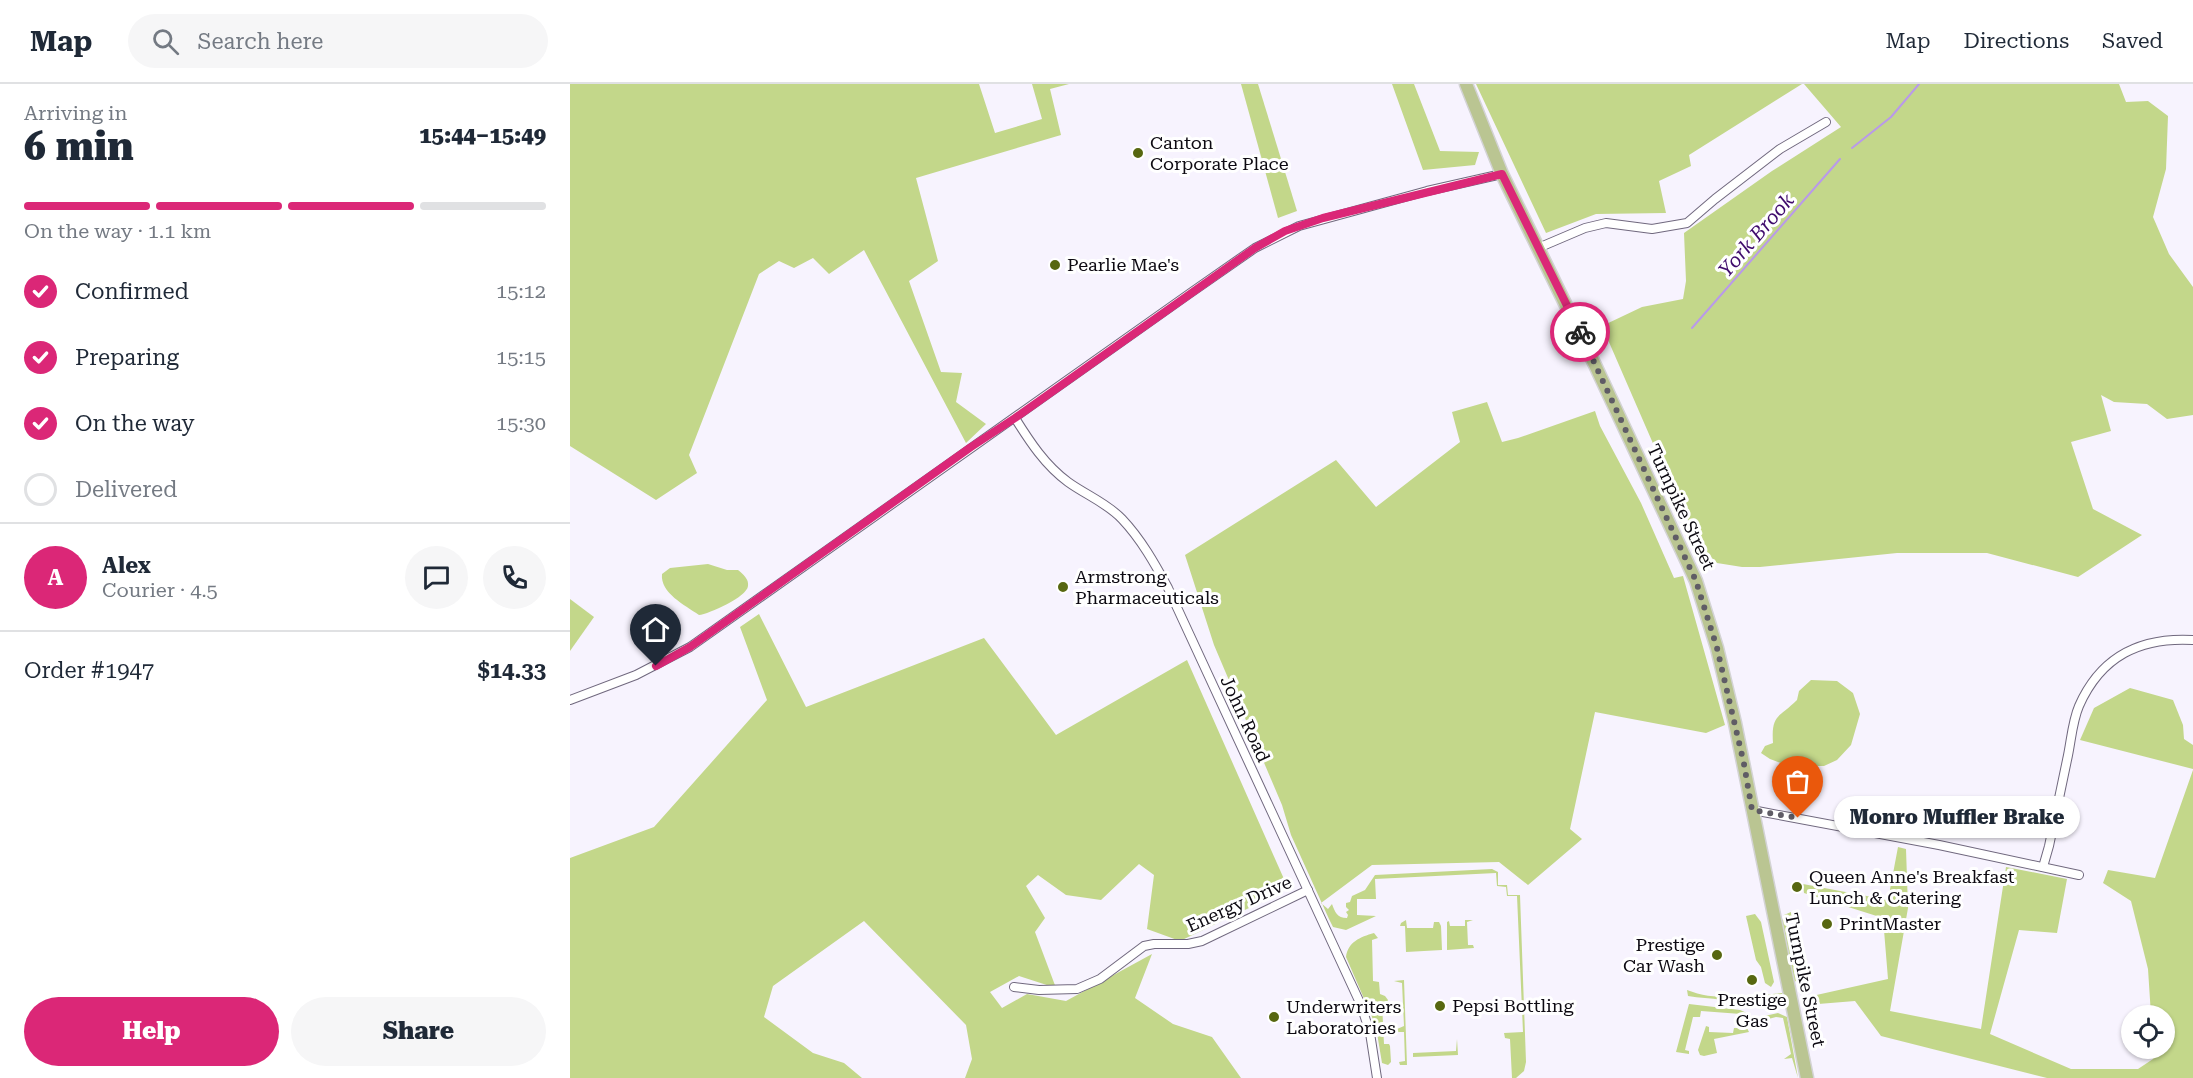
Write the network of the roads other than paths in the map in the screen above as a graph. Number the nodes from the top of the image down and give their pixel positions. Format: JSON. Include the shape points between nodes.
{"nodes":[{"id":1,"x":1466,"y":84,"type":"edge"},
{"id":2,"x":1826,"y":122,"type":"dead end"},
{"id":3,"x":1502,"y":174,"type":"junction"},
{"id":4,"x":1538,"y":248,"type":"junction"},
{"id":5,"x":1015,"y":418,"type":"junction"},
{"id":6,"x":2193,"y":640,"type":"edge"},
{"id":7,"x":570,"y":700,"type":"edge"},
{"id":8,"x":1752,"y":810,"type":"junction"},
{"id":9,"x":2043,"y":867,"type":"junction"},
{"id":10,"x":2079,"y":875,"type":"dead end"},
{"id":11,"x":1308,"y":890,"type":"junction"},
{"id":12,"x":1014,"y":987,"type":"dead end"},
{"id":13,"x":1377,"y":1078,"type":"edge"},
{"id":14,"x":1807,"y":1078,"type":"edge"}],
"edges":[{"from":1,"to":3,"type":"main road","name":"Turnpike Street"},
{"from":2,"to":4,"type":"street","via":[[1780,150],[1687,223],[1652,229],[1606,223]]},
{"from":3,"to":4,"type":"main road","name":"Turnpike Street"},
{"from":3,"to":5,"type":"street","via":[[1285,231],[1255,248]]},
{"from":4,"to":8,"type":"main road","name":"Turnpike Street","via":[[1696,581],[1717,648]]},
{"from":5,"to":7,"type":"street","via":[[690,647],[636,675]]},
{"from":5,"to":11,"type":"street","name":"John Road","via":[[1053,469],[1122,518],[1154,562]]},
{"from":6,"to":9,"type":"street","via":[[2142,644],[2107,665],[2091,685],[2078,708]]},
{"from":8,"to":9,"type":"street"},
{"from":8,"to":14,"type":"main road","name":"Turnpike Street"},
{"from":9,"to":10,"type":"street"},
{"from":11,"to":12,"type":"street","name":"Energy Drive","via":[[1202,940],[1144,946],[1100,979],[1080,988]]},
{"from":11,"to":13,"type":"street","name":"John Road","via":[[1364,1014]]}]}
